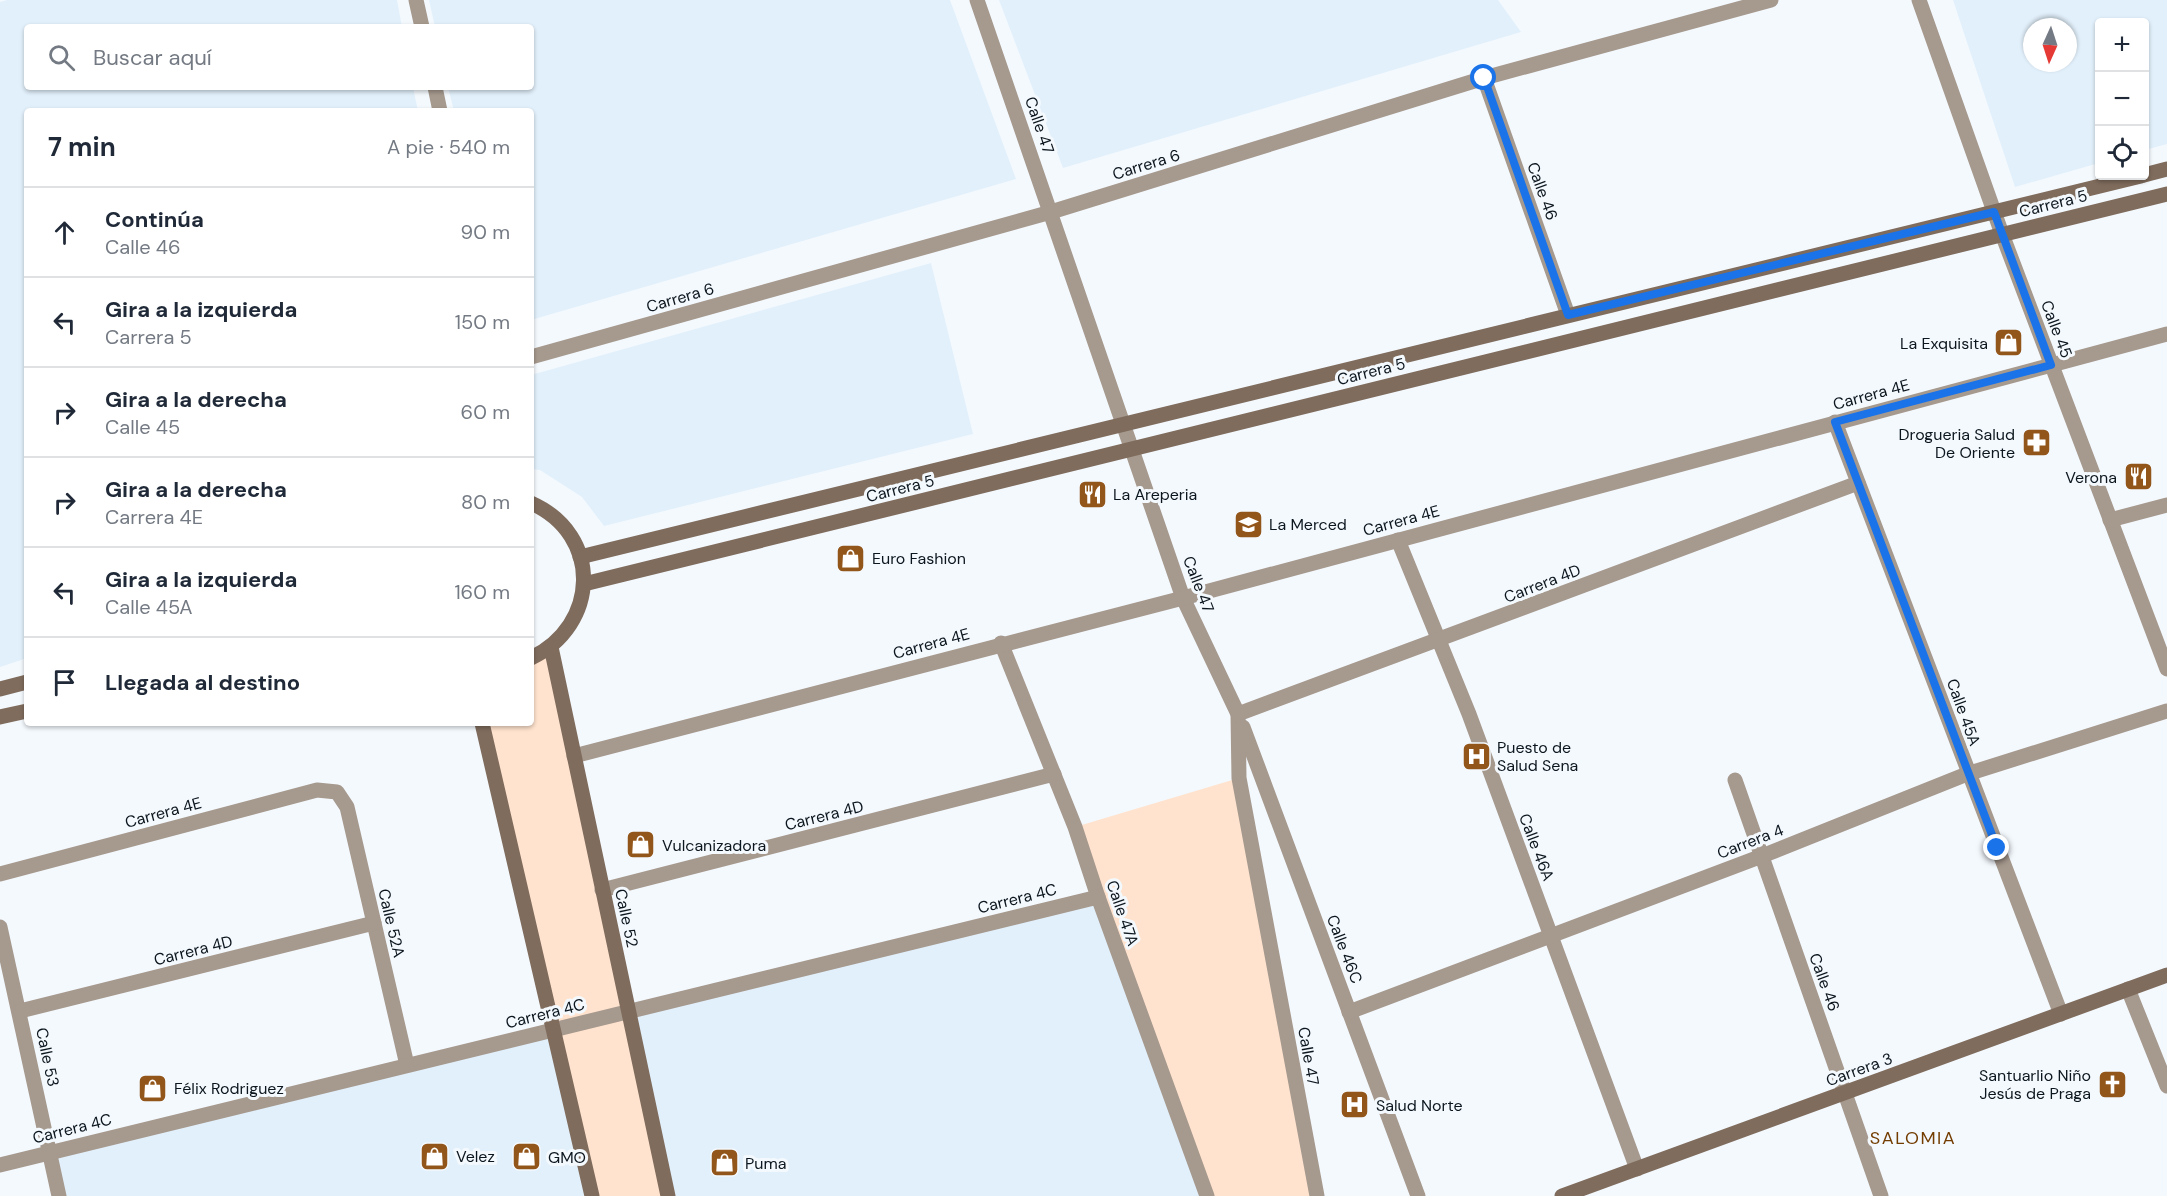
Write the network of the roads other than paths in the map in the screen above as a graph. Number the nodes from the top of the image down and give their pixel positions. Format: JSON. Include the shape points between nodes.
{"nodes":[{"id":1,"x":416,"y":0,"type":"edge"},
{"id":2,"x":977,"y":0,"type":"edge"},
{"id":3,"x":1771,"y":0,"type":"edge"},
{"id":4,"x":1919,"y":0,"type":"edge"},
{"id":5,"x":421,"y":24,"type":"edge"},
{"id":6,"x":1484,"y":78,"type":"junction"},
{"id":7,"x":436,"y":90,"type":"edge"},
{"id":8,"x":439,"y":108,"type":"edge"},
{"id":9,"x":2167,"y":169,"type":"edge"},
{"id":10,"x":2149,"y":174,"type":"edge"},
{"id":11,"x":2123,"y":180,"type":"edge"},
{"id":12,"x":2167,"y":194,"type":"edge"},
{"id":13,"x":1051,"y":212,"type":"junction"},
{"id":14,"x":1994,"y":212,"type":"junction"},
{"id":15,"x":2002,"y":234,"type":"junction"},
{"id":16,"x":1568,"y":315,"type":"junction"},
{"id":17,"x":2167,"y":334,"type":"edge"},
{"id":18,"x":534,"y":356,"type":"edge"},
{"id":19,"x":2051,"y":365,"type":"junction"},
{"id":20,"x":1835,"y":422,"type":"junction"},
{"id":21,"x":1124,"y":424,"type":"junction"},
{"id":22,"x":1132,"y":449,"type":"junction"},
{"id":23,"x":1858,"y":483,"type":"junction"},
{"id":24,"x":534,"y":505,"type":"edge"},
{"id":25,"x":2167,"y":505,"type":"edge"},
{"id":26,"x":2110,"y":520,"type":"junction"},
{"id":27,"x":1398,"y":540,"type":"junction"},
{"id":28,"x":580,"y":557,"type":"junction"},
{"id":29,"x":584,"y":584,"type":"junction"},
{"id":30,"x":1183,"y":598,"type":"junction"},
{"id":31,"x":1440,"y":641,"type":"junction"},
{"id":32,"x":1001,"y":643,"type":"junction"},
{"id":33,"x":551,"y":647,"type":"junction"},
{"id":34,"x":534,"y":656,"type":"edge"},
{"id":35,"x":2167,"y":669,"type":"edge"},
{"id":36,"x":24,"y":683,"type":"edge"},
{"id":37,"x":0,"y":689,"type":"edge"},
{"id":38,"x":2167,"y":711,"type":"edge"},
{"id":39,"x":24,"y":712,"type":"edge"},
{"id":40,"x":1238,"y":714,"type":"junction"},
{"id":41,"x":0,"y":717,"type":"edge"},
{"id":42,"x":483,"y":726,"type":"edge"},
{"id":43,"x":574,"y":756,"type":"junction"},
{"id":44,"x":1054,"y":774,"type":"junction"},
{"id":45,"x":1967,"y":774,"type":"junction"},
{"id":46,"x":1735,"y":780,"type":"dead end"},
{"id":47,"x":337,"y":792,"type":"joint"},
{"id":48,"x":1762,"y":856,"type":"junction"},
{"id":49,"x":0,"y":874,"type":"edge"},
{"id":50,"x":603,"y":890,"type":"junction"},
{"id":51,"x":1098,"y":897,"type":"junction"},
{"id":52,"x":374,"y":923,"type":"junction"},
{"id":53,"x":0,"y":927,"type":"edge"},
{"id":54,"x":1551,"y":935,"type":"junction"},
{"id":55,"x":2167,"y":975,"type":"edge"},
{"id":56,"x":2128,"y":989,"type":"junction"},
{"id":57,"x":20,"y":1011,"type":"junction"},
{"id":58,"x":629,"y":1011,"type":"junction"},
{"id":59,"x":1349,"y":1012,"type":"junction"},
{"id":60,"x":2061,"y":1014,"type":"junction"},
{"id":61,"x":552,"y":1030,"type":"junction"},
{"id":62,"x":407,"y":1065,"type":"junction"},
{"id":63,"x":2167,"y":1086,"type":"edge"},
{"id":64,"x":1846,"y":1093,"type":"junction"},
{"id":65,"x":49,"y":1153,"type":"junction"},
{"id":66,"x":0,"y":1165,"type":"edge"},
{"id":67,"x":1636,"y":1169,"type":"junction"},
{"id":68,"x":58,"y":1196,"type":"edge"},
{"id":69,"x":592,"y":1196,"type":"edge"},
{"id":70,"x":668,"y":1196,"type":"edge"},
{"id":71,"x":1207,"y":1196,"type":"edge"},
{"id":72,"x":1317,"y":1196,"type":"edge"},
{"id":73,"x":1419,"y":1196,"type":"edge"},
{"id":74,"x":1562,"y":1196,"type":"edge"},
{"id":75,"x":1881,"y":1196,"type":"edge"}],
"edges":[{"from":1,"to":5,"type":"street"},
{"from":2,"to":13,"type":"street","name":"Calle 47"},
{"from":3,"to":6,"type":"street","name":"Carrera 6"},
{"from":4,"to":14,"type":"street","name":"Calle 45"},
{"from":6,"to":13,"type":"street","name":"Carrera 6"},
{"from":6,"to":16,"type":"street","name":"Calle 46"},
{"from":7,"to":8,"type":"street"},
{"from":9,"to":10,"type":"main road","name":"Carrera 5"},
{"from":11,"to":14,"type":"main road","name":"Carrera 5"},
{"from":12,"to":15,"type":"main road","name":"Carrera 5"},
{"from":13,"to":18,"type":"street","name":"Carrera 6"},
{"from":13,"to":21,"type":"street","name":"Calle 47"},
{"from":14,"to":15,"type":"street","name":"Calle 45"},
{"from":14,"to":16,"type":"main road","name":"Carrera 5"},
{"from":15,"to":19,"type":"street","name":"Calle 45"},
{"from":15,"to":22,"type":"main road","name":"Carrera 5"},
{"from":16,"to":21,"type":"main road","name":"Carrera 5"},
{"from":17,"to":19,"type":"street","name":"Carrera 4E"},
{"from":19,"to":20,"type":"street","name":"Carrera 4E"},
{"from":19,"to":26,"type":"street","name":"Calle 45"},
{"from":20,"to":23,"type":"street","name":"Calle 45A"},
{"from":20,"to":27,"type":"street","name":"Carrera 4E"},
{"from":21,"to":22,"type":"street","name":"Calle 47"},
{"from":21,"to":28,"type":"main road","name":"Carrera 5"},
{"from":22,"to":29,"type":"main road","name":"Carrera 5"},
{"from":22,"to":30,"type":"street","name":"Calle 47"},
{"from":23,"to":31,"type":"street","name":"Carrera 4D"},
{"from":23,"to":45,"type":"street","name":"Calle 45A"},
{"from":24,"to":28,"type":"main road","via":[[562,525]]},
{"from":25,"to":26,"type":"street"},
{"from":26,"to":35,"type":"street","name":"Calle 45"},
{"from":27,"to":30,"type":"street","name":"Carrera 4E"},
{"from":27,"to":31,"type":"street","name":"Calle 46A"},
{"from":28,"to":29,"type":"main road"},
{"from":29,"to":33,"type":"main road","via":[[575,619]]},
{"from":30,"to":32,"type":"street","name":"Carrera 4E"},
{"from":30,"to":40,"type":"street","name":"Calle 47"},
{"from":31,"to":40,"type":"street","name":"Carrera 4D"},
{"from":31,"to":54,"type":"street","name":"Calle 46A"},
{"from":32,"to":43,"type":"street","name":"Carrera 4E"},
{"from":32,"to":44,"type":"street","name":"Calle 47A"},
{"from":33,"to":34,"type":"main road"},
{"from":33,"to":43,"type":"main road","name":"Calle 52"},
{"from":36,"to":37,"type":"main road"},
{"from":38,"to":45,"type":"street","name":"Carrera 4"},
{"from":39,"to":41,"type":"main road"},
{"from":40,"to":59,"type":"street","name":"Calle 46C"},
{"from":40,"to":72,"type":"street","name":"Calle 47","via":[[1239,778]]},
{"from":42,"to":61,"type":"main road"},
{"from":43,"to":50,"type":"main road","name":"Calle 52"},
{"from":44,"to":50,"type":"street","name":"Carrera 4D"},
{"from":44,"to":51,"type":"street","name":"Calle 47A"},
{"from":45,"to":48,"type":"street","name":"Carrera 4"},
{"from":45,"to":60,"type":"street","name":"Calle 45A"},
{"from":46,"to":48,"type":"street","name":"Calle 46"},
{"from":47,"to":49,"type":"street","name":"Carrera 4E","via":[[317,790]]},
{"from":47,"to":52,"type":"street","name":"Calle 52A","via":[[347,807]]},
{"from":48,"to":54,"type":"street","name":"Carrera 4"},
{"from":48,"to":64,"type":"street","name":"Calle 46"},
{"from":50,"to":58,"type":"main road","name":"Calle 52"},
{"from":51,"to":58,"type":"street","name":"Carrera 4C"},
{"from":51,"to":71,"type":"street","name":"Calle 47A"},
{"from":52,"to":57,"type":"street","name":"Carrera 4D"},
{"from":52,"to":62,"type":"street","name":"Calle 52A"},
{"from":53,"to":57,"type":"street","name":"Calle 53"},
{"from":54,"to":59,"type":"street","name":"Carrera 4"},
{"from":54,"to":67,"type":"street","name":"Calle 46A"},
{"from":55,"to":56,"type":"main road","name":"Carrera 3"},
{"from":56,"to":60,"type":"main road","name":"Carrera 3"},
{"from":56,"to":63,"type":"street"},
{"from":57,"to":65,"type":"street","name":"Calle 53"},
{"from":58,"to":61,"type":"street","name":"Carrera 4C"},
{"from":58,"to":70,"type":"main road","name":"Calle 52"},
{"from":59,"to":73,"type":"street","name":"Calle 46C"},
{"from":60,"to":64,"type":"main road","name":"Carrera 3"},
{"from":61,"to":62,"type":"street","name":"Carrera 4C"},
{"from":61,"to":69,"type":"main road"},
{"from":62,"to":65,"type":"street","name":"Carrera 4C"},
{"from":64,"to":67,"type":"main road","name":"Carrera 3"},
{"from":64,"to":75,"type":"street","name":"Calle 46"},
{"from":65,"to":66,"type":"street","name":"Carrera 4C"},
{"from":65,"to":68,"type":"street","name":"Calle 53"},
{"from":67,"to":74,"type":"main road","name":"Carrera 3"}]}
